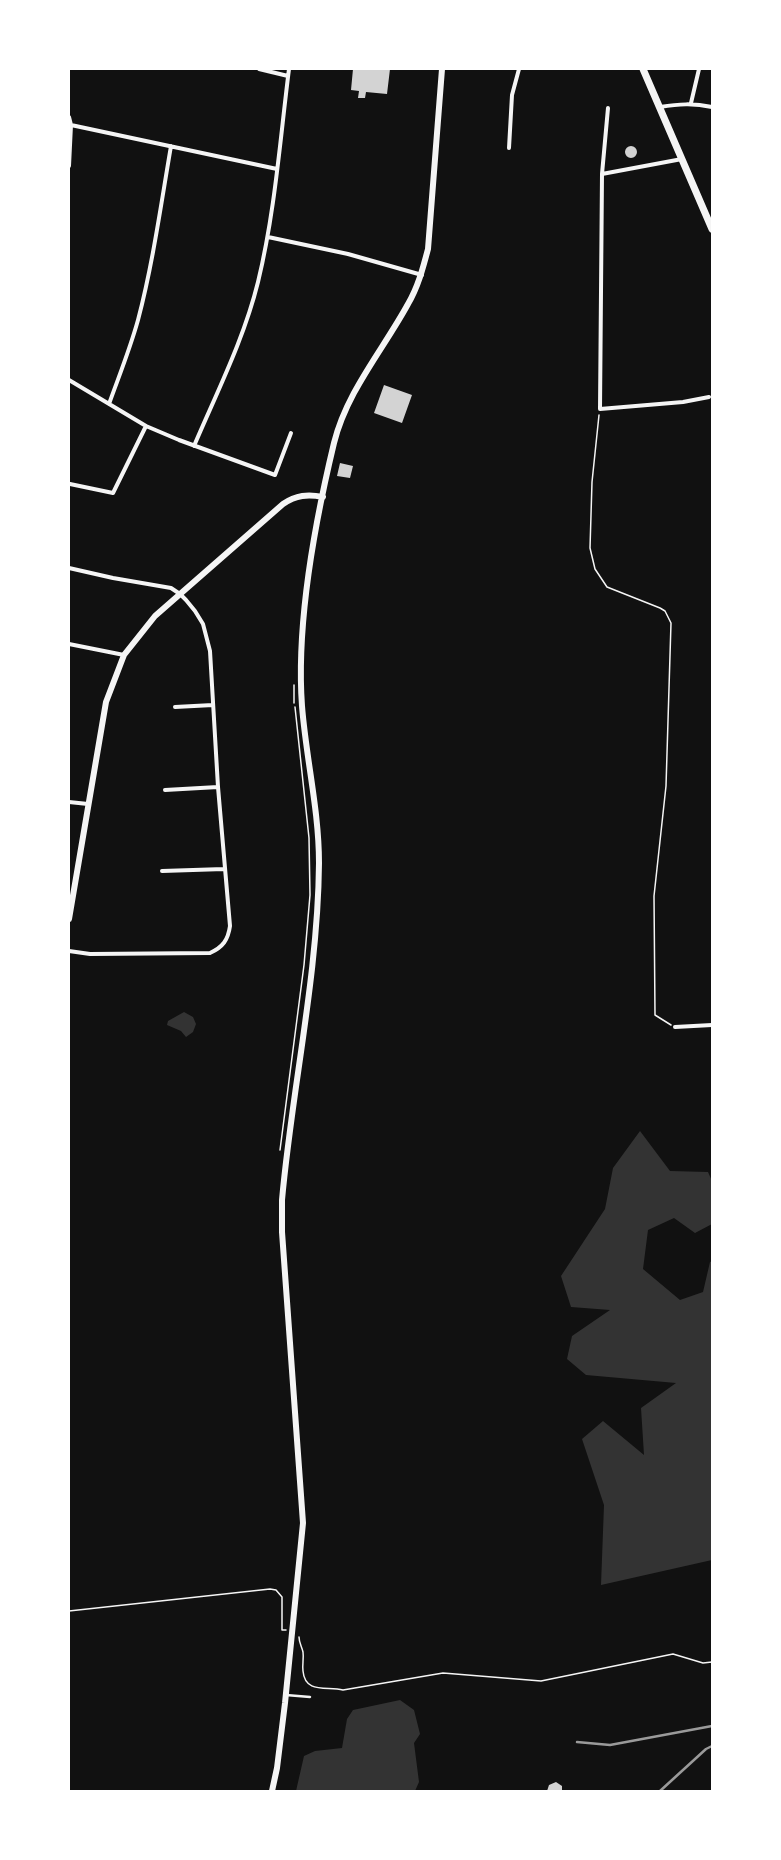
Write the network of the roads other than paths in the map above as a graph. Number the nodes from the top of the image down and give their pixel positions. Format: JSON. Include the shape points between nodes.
{"nodes":[{"id":1,"x":259,"y":69,"type":"edge"},
{"id":2,"x":289,"y":69,"type":"edge"},
{"id":3,"x":442,"y":69,"type":"edge"},
{"id":4,"x":519,"y":69,"type":"edge"},
{"id":5,"x":643,"y":69,"type":"edge"},
{"id":6,"x":698,"y":69,"type":"edge"},
{"id":7,"x":288,"y":76,"type":"junction"},
{"id":8,"x":691,"y":103,"type":"junction"},
{"id":9,"x":660,"y":107,"type":"junction"},
{"id":10,"x":712,"y":107,"type":"edge"},
{"id":11,"x":608,"y":108,"type":"dead end"},
{"id":12,"x":69,"y":117,"type":"edge"},
{"id":13,"x":71,"y":125,"type":"junction"},
{"id":14,"x":171,"y":146,"type":"junction"},
{"id":15,"x":509,"y":148,"type":"dead end"},
{"id":16,"x":683,"y":159,"type":"junction"},
{"id":17,"x":69,"y":166,"type":"edge"},
{"id":18,"x":277,"y":169,"type":"junction"},
{"id":19,"x":602,"y":174,"type":"junction"},
{"id":20,"x":712,"y":229,"type":"edge"},
{"id":21,"x":268,"y":237,"type":"junction"},
{"id":22,"x":422,"y":275,"type":"junction"},
{"id":23,"x":69,"y":380,"type":"edge"},
{"id":24,"x":709,"y":397,"type":"dead end"},
{"id":25,"x":109,"y":404,"type":"junction"},
{"id":26,"x":146,"y":426,"type":"junction"},
{"id":27,"x":291,"y":433,"type":"dead end"},
{"id":28,"x":194,"y":446,"type":"junction"},
{"id":29,"x":70,"y":484,"type":"dead end"},
{"id":30,"x":323,"y":497,"type":"junction"},
{"id":31,"x":69,"y":568,"type":"edge"},
{"id":32,"x":180,"y":594,"type":"junction"},
{"id":33,"x":69,"y":644,"type":"edge"},
{"id":34,"x":124,"y":656,"type":"junction"},
{"id":35,"x":213,"y":705,"type":"junction"},
{"id":36,"x":175,"y":708,"type":"dead end"},
{"id":37,"x":218,"y":788,"type":"junction"},
{"id":38,"x":165,"y":790,"type":"dead end"},
{"id":39,"x":69,"y":802,"type":"edge"},
{"id":40,"x":88,"y":804,"type":"junction"},
{"id":41,"x":224,"y":869,"type":"junction"},
{"id":42,"x":162,"y":871,"type":"dead end"},
{"id":43,"x":69,"y":919,"type":"edge"},
{"id":44,"x":69,"y":952,"type":"edge"},
{"id":45,"x":712,"y":1025,"type":"edge"},
{"id":46,"x":675,"y":1027,"type":"road end"},
{"id":47,"x":286,"y":1695,"type":"junction"},
{"id":48,"x":310,"y":1697,"type":"dead end"},
{"id":49,"x":272,"y":1791,"type":"edge"}],
"edges":[{"from":1,"to":7,"type":"street"},
{"from":2,"to":7,"type":"street"},
{"from":3,"to":22,"type":"street","via":[[428,249]]},
{"from":4,"to":15,"type":"street","via":[[512,95]]},
{"from":5,"to":9,"type":"main road"},
{"from":6,"to":8,"type":"street"},
{"from":7,"to":18,"type":"street"},
{"from":8,"to":9,"type":"street"},
{"from":8,"to":10,"type":"street"},
{"from":9,"to":16,"type":"main road"},
{"from":11,"to":19,"type":"street"},
{"from":12,"to":13,"type":"street"},
{"from":13,"to":14,"type":"street"},
{"from":13,"to":17,"type":"street"},
{"from":14,"to":18,"type":"street"},
{"from":14,"to":25,"type":"street","via":[[149,274],[138,320]]},
{"from":16,"to":19,"type":"street"},
{"from":16,"to":20,"type":"main road"},
{"from":18,"to":21,"type":"street"},
{"from":19,"to":24,"type":"street","via":[[600,409],[683,402]]},
{"from":21,"to":22,"type":"street","via":[[348,254]]},
{"from":21,"to":28,"type":"street","via":[[247,321]]},
{"from":22,"to":30,"type":"street","via":[[408,304],[349,402],[335,440]]},
{"from":23,"to":25,"type":"street"},
{"from":25,"to":26,"type":"street"},
{"from":26,"to":28,"type":"street"},
{"from":26,"to":29,"type":"street","via":[[113,492]]},
{"from":27,"to":28,"type":"street","via":[[275,475]]},
{"from":30,"to":32,"type":"street","via":[[307,494],[291,498]]},
{"from":30,"to":47,"type":"street","via":[[307,598],[302,677],[302,706],[319,861],[316,930],[282,1200],[282,1239],[304,1523]]},
{"from":31,"to":32,"type":"street","via":[[171,588]]},
{"from":32,"to":34,"type":"street","via":[[155,616]]},
{"from":32,"to":35,"type":"street","via":[[195,611],[207,636]]},
{"from":33,"to":34,"type":"street"},
{"from":34,"to":40,"type":"street","via":[[106,702]]},
{"from":35,"to":36,"type":"street"},
{"from":35,"to":37,"type":"street"},
{"from":37,"to":38,"type":"street"},
{"from":37,"to":41,"type":"street"},
{"from":39,"to":40,"type":"street"},
{"from":40,"to":43,"type":"street"},
{"from":41,"to":42,"type":"street"},
{"from":41,"to":44,"type":"street","via":[[230,926],[228,935],[218,949],[210,953]]},
{"from":45,"to":46,"type":"street"},
{"from":47,"to":48,"type":"lane"},
{"from":47,"to":49,"type":"street"}]}
